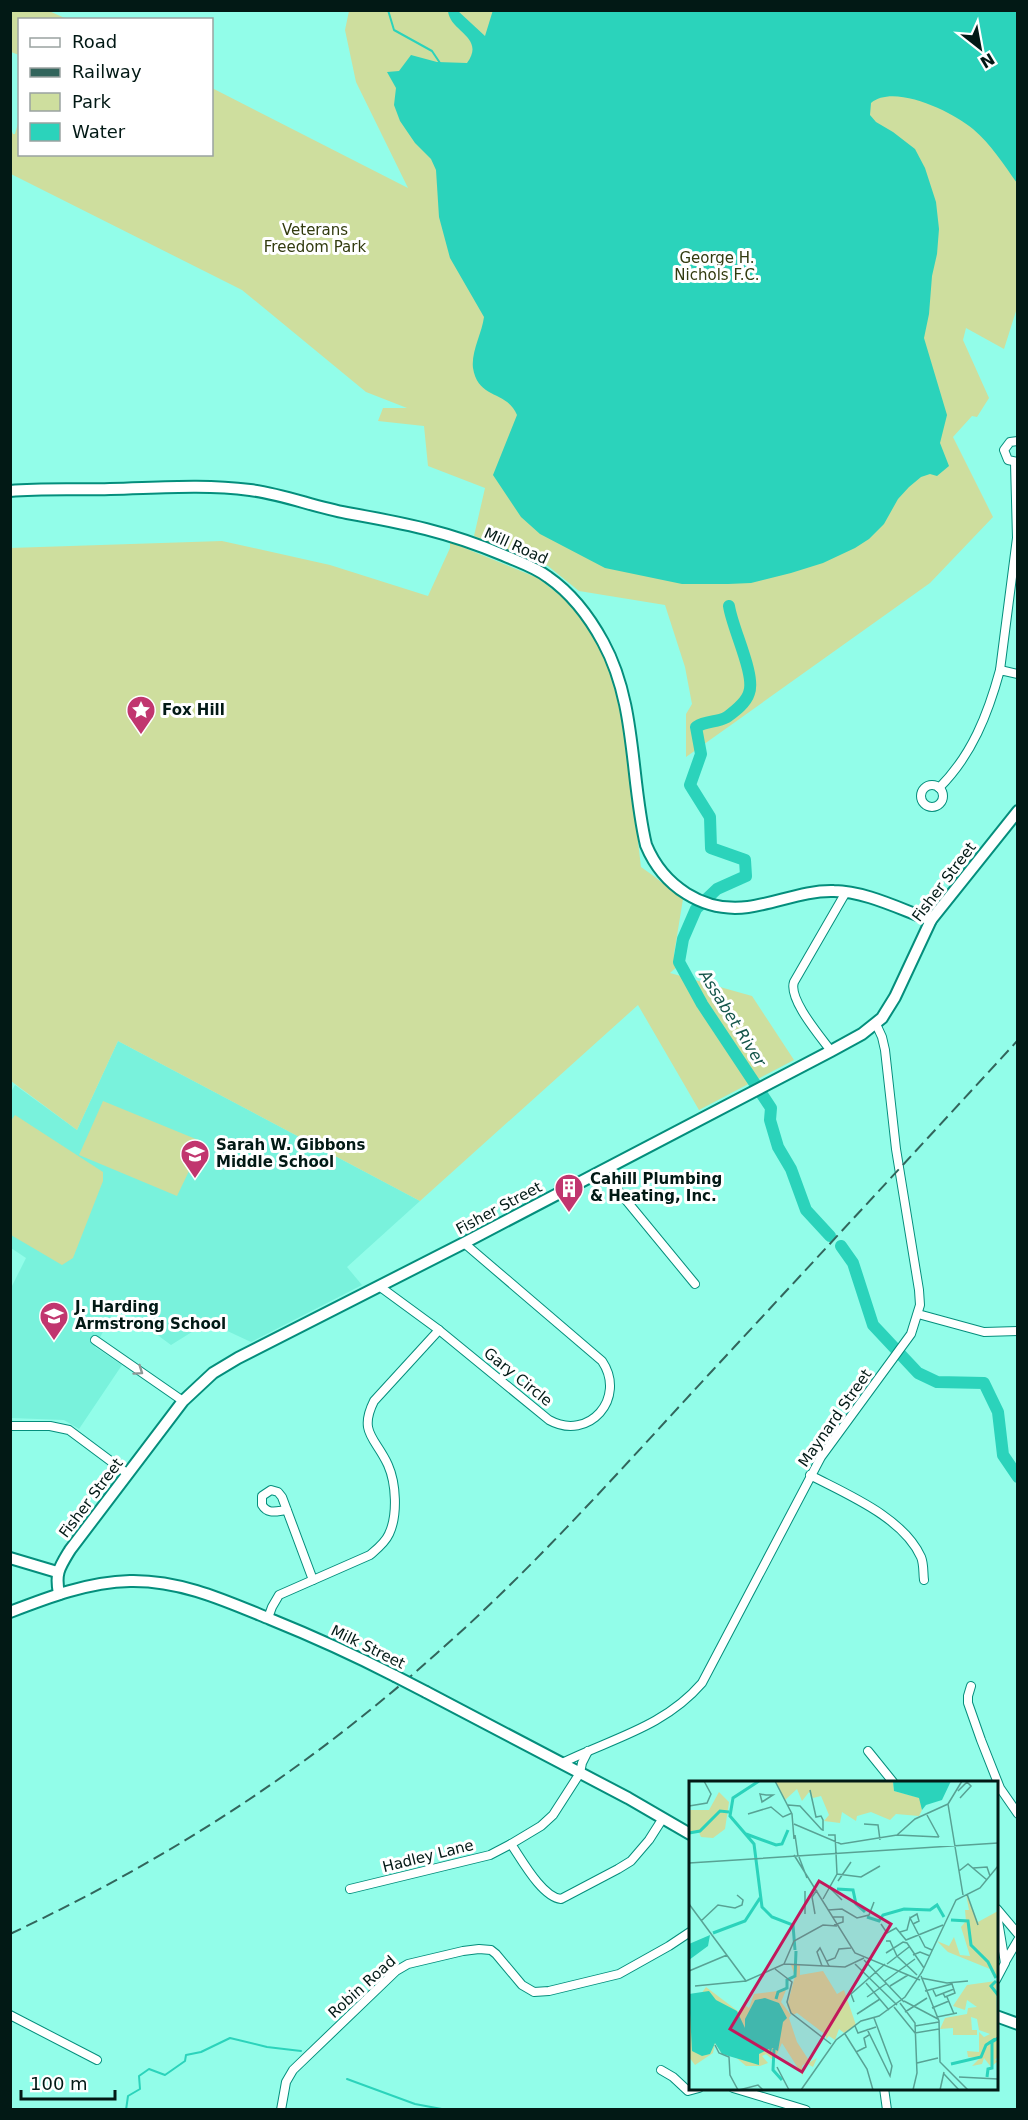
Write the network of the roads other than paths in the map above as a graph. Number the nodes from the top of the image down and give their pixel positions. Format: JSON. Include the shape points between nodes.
{"nodes":[{"id":1,"x":1017,"y":441,"type":"edge"},
{"id":2,"x":1016,"y":462,"type":"edge"},
{"id":3,"x":10,"y":491,"type":"edge"},
{"id":4,"x":1000,"y":670,"type":"junction"},
{"id":5,"x":1017,"y":674,"type":"edge"},
{"id":6,"x":939,"y":788,"type":"dead end"},
{"id":7,"x":1017,"y":811,"type":"edge"},
{"id":8,"x":846,"y":892,"type":"junction"},
{"id":9,"x":931,"y":920,"type":"junction"},
{"id":10,"x":876,"y":1024,"type":"junction"},
{"id":11,"x":831,"y":1051,"type":"junction"},
{"id":12,"x":602,"y":1171,"type":"junction"},
{"id":13,"x":464,"y":1243,"type":"junction"},
{"id":14,"x":694,"y":1284,"type":"dead end"},
{"id":15,"x":379,"y":1286,"type":"junction"},
{"id":16,"x":918,"y":1314,"type":"junction"},
{"id":17,"x":438,"y":1330,"type":"junction"},
{"id":18,"x":1017,"y":1331,"type":"edge"},
{"id":19,"x":95,"y":1340,"type":"dead end"},
{"id":20,"x":183,"y":1401,"type":"junction"},
{"id":21,"x":10,"y":1426,"type":"edge"},
{"id":22,"x":128,"y":1474,"type":"junction"},
{"id":23,"x":810,"y":1475,"type":"junction"},
{"id":24,"x":287,"y":1510,"type":"dead end"},
{"id":25,"x":10,"y":1558,"type":"edge"},
{"id":26,"x":57,"y":1572,"type":"junction"},
{"id":27,"x":313,"y":1580,"type":"junction"},
{"id":28,"x":924,"y":1580,"type":"dead end"},
{"id":29,"x":59,"y":1594,"type":"junction"},
{"id":30,"x":10,"y":1612,"type":"edge"},
{"id":31,"x":268,"y":1618,"type":"junction"},
{"id":32,"x":971,"y":1686,"type":"dead end"},
{"id":33,"x":868,"y":1751,"type":"dead end"},
{"id":34,"x":588,"y":1752,"type":"junction"},
{"id":35,"x":562,"y":1763,"type":"junction"},
{"id":36,"x":580,"y":1773,"type":"junction"},
{"id":37,"x":892,"y":1781,"type":"edge"},
{"id":38,"x":997,"y":1781,"type":"edge"},
{"id":39,"x":998,"y":1783,"type":"edge"},
{"id":40,"x":1017,"y":1814,"type":"edge"},
{"id":41,"x":663,"y":1818,"type":"junction"},
{"id":42,"x":689,"y":1833,"type":"edge"},
{"id":43,"x":511,"y":1844,"type":"junction"},
{"id":44,"x":350,"y":1889,"type":"dead end"},
{"id":45,"x":998,"y":1910,"type":"edge"},
{"id":46,"x":998,"y":1916,"type":"edge"},
{"id":47,"x":689,"y":1933,"type":"edge"},
{"id":48,"x":1017,"y":1934,"type":"edge"},
{"id":49,"x":1017,"y":1940,"type":"edge"},
{"id":50,"x":1005,"y":1963,"type":"junction"},
{"id":51,"x":998,"y":1976,"type":"edge"},
{"id":52,"x":10,"y":2015,"type":"edge"},
{"id":53,"x":998,"y":2017,"type":"edge"},
{"id":54,"x":1017,"y":2024,"type":"edge"},
{"id":55,"x":97,"y":2060,"type":"dead end"},
{"id":56,"x":661,"y":2070,"type":"dead end"},
{"id":57,"x":692,"y":2090,"type":"edge"},
{"id":58,"x":740,"y":2090,"type":"edge"},
{"id":59,"x":884,"y":2090,"type":"edge"},
{"id":60,"x":281,"y":2109,"type":"edge"},
{"id":61,"x":806,"y":2109,"type":"edge"},
{"id":62,"x":887,"y":2109,"type":"edge"}],
"edges":[{"from":1,"to":2,"type":"street","via":[[1010,442],[1004,450],[1008,460]]},
{"from":2,"to":4,"type":"street","via":[[1017,538]]},
{"from":3,"to":8,"type":"main road","name":"Mill Road","via":[[194,486],[279,494],[445,533],[541,572],[574,602],[608,652],[626,709],[646,845],[673,885],[708,904],[727,908],[821,891]]},
{"from":4,"to":5,"type":"street"},
{"from":4,"to":6,"type":"street","via":[[976,737]]},
{"from":7,"to":9,"type":"main road","name":"Fisher Street"},
{"from":8,"to":9,"type":"main road","name":"Mill Road"},
{"from":8,"to":11,"type":"street","via":[[792,989]]},
{"from":9,"to":10,"type":"main road","name":"Fisher Street","via":[[892,1004]]},
{"from":10,"to":11,"type":"main road","name":"Fisher Street"},
{"from":10,"to":16,"type":"street","name":"Maynard Street","via":[[885,1050],[896,1149],[918,1276]]},
{"from":11,"to":12,"type":"main road","name":"Fisher Street"},
{"from":12,"to":13,"type":"main road","name":"Fisher Street"},
{"from":12,"to":14,"type":"street"},
{"from":13,"to":15,"type":"main road","name":"Fisher Street"},
{"from":13,"to":17,"type":"street","name":"Gary Circle","via":[[600,1359],[610,1380],[607,1403],[596,1417],[583,1424],[555,1422]]},
{"from":15,"to":17,"type":"street","name":"Gary Circle"},
{"from":15,"to":20,"type":"main road","name":"Fisher Street","via":[[225,1365]]},
{"from":16,"to":18,"type":"street","via":[[984,1332]]},
{"from":16,"to":23,"type":"street","name":"Maynard Street","via":[[901,1349]]},
{"from":17,"to":27,"type":"street","via":[[374,1401],[368,1413],[368,1427],[392,1478],[394,1506],[389,1534],[370,1555]]},
{"from":19,"to":20,"type":"street","one_way":true},
{"from":20,"to":22,"type":"main road","name":"Fisher Street"},
{"from":21,"to":22,"type":"street","via":[[69,1430]]},
{"from":22,"to":26,"type":"main road","name":"Fisher Street"},
{"from":23,"to":28,"type":"street","via":[[870,1507],[902,1532],[920,1556]]},
{"from":23,"to":34,"type":"street","name":"Maynard Street","via":[[702,1683],[659,1720]]},
{"from":24,"to":27,"type":"street"},
{"from":25,"to":26,"type":"main road"},
{"from":26,"to":29,"type":"main road"},
{"from":27,"to":31,"type":"street","via":[[279,1595]]},
{"from":29,"to":30,"type":"main road","name":"Milk Street"},
{"from":29,"to":31,"type":"main road","name":"Milk Street","via":[[110,1582],[160,1582],[201,1592]]},
{"from":31,"to":35,"type":"main road","name":"Milk Street","bridge":true,"via":[[344,1650]]},
{"from":32,"to":38,"type":"street","via":[[968,1703]]},
{"from":33,"to":37,"type":"street"},
{"from":34,"to":35,"type":"street","name":"Maynard Street"},
{"from":34,"to":36,"type":"street"},
{"from":35,"to":36,"type":"main road","name":"Milk Street"},
{"from":36,"to":41,"type":"main road","name":"Milk Street"},
{"from":36,"to":43,"type":"street","name":"Hadley Lane","via":[[547,1821]]},
{"from":39,"to":40,"type":"street"},
{"from":41,"to":42,"type":"main road","name":"Milk Street"},
{"from":41,"to":43,"type":"street","via":[[631,1861],[561,1899],[545,1890]]},
{"from":43,"to":44,"type":"street","name":"Hadley Lane","via":[[490,1855]]},
{"from":45,"to":48,"type":"street"},
{"from":46,"to":50,"type":"street"},
{"from":47,"to":60,"type":"street","name":"Robin Road","via":[[619,1974],[549,1991],[534,1992],[522,1985],[491,1950],[471,1950],[408,1964],[396,1971],[294,2070],[286,2082]]},
{"from":49,"to":50,"type":"street"},
{"from":50,"to":51,"type":"street"},
{"from":52,"to":55,"type":"street"},
{"from":53,"to":54,"type":"main road"},
{"from":56,"to":57,"type":"street"},
{"from":58,"to":61,"type":"street"},
{"from":59,"to":62,"type":"street"}]}
